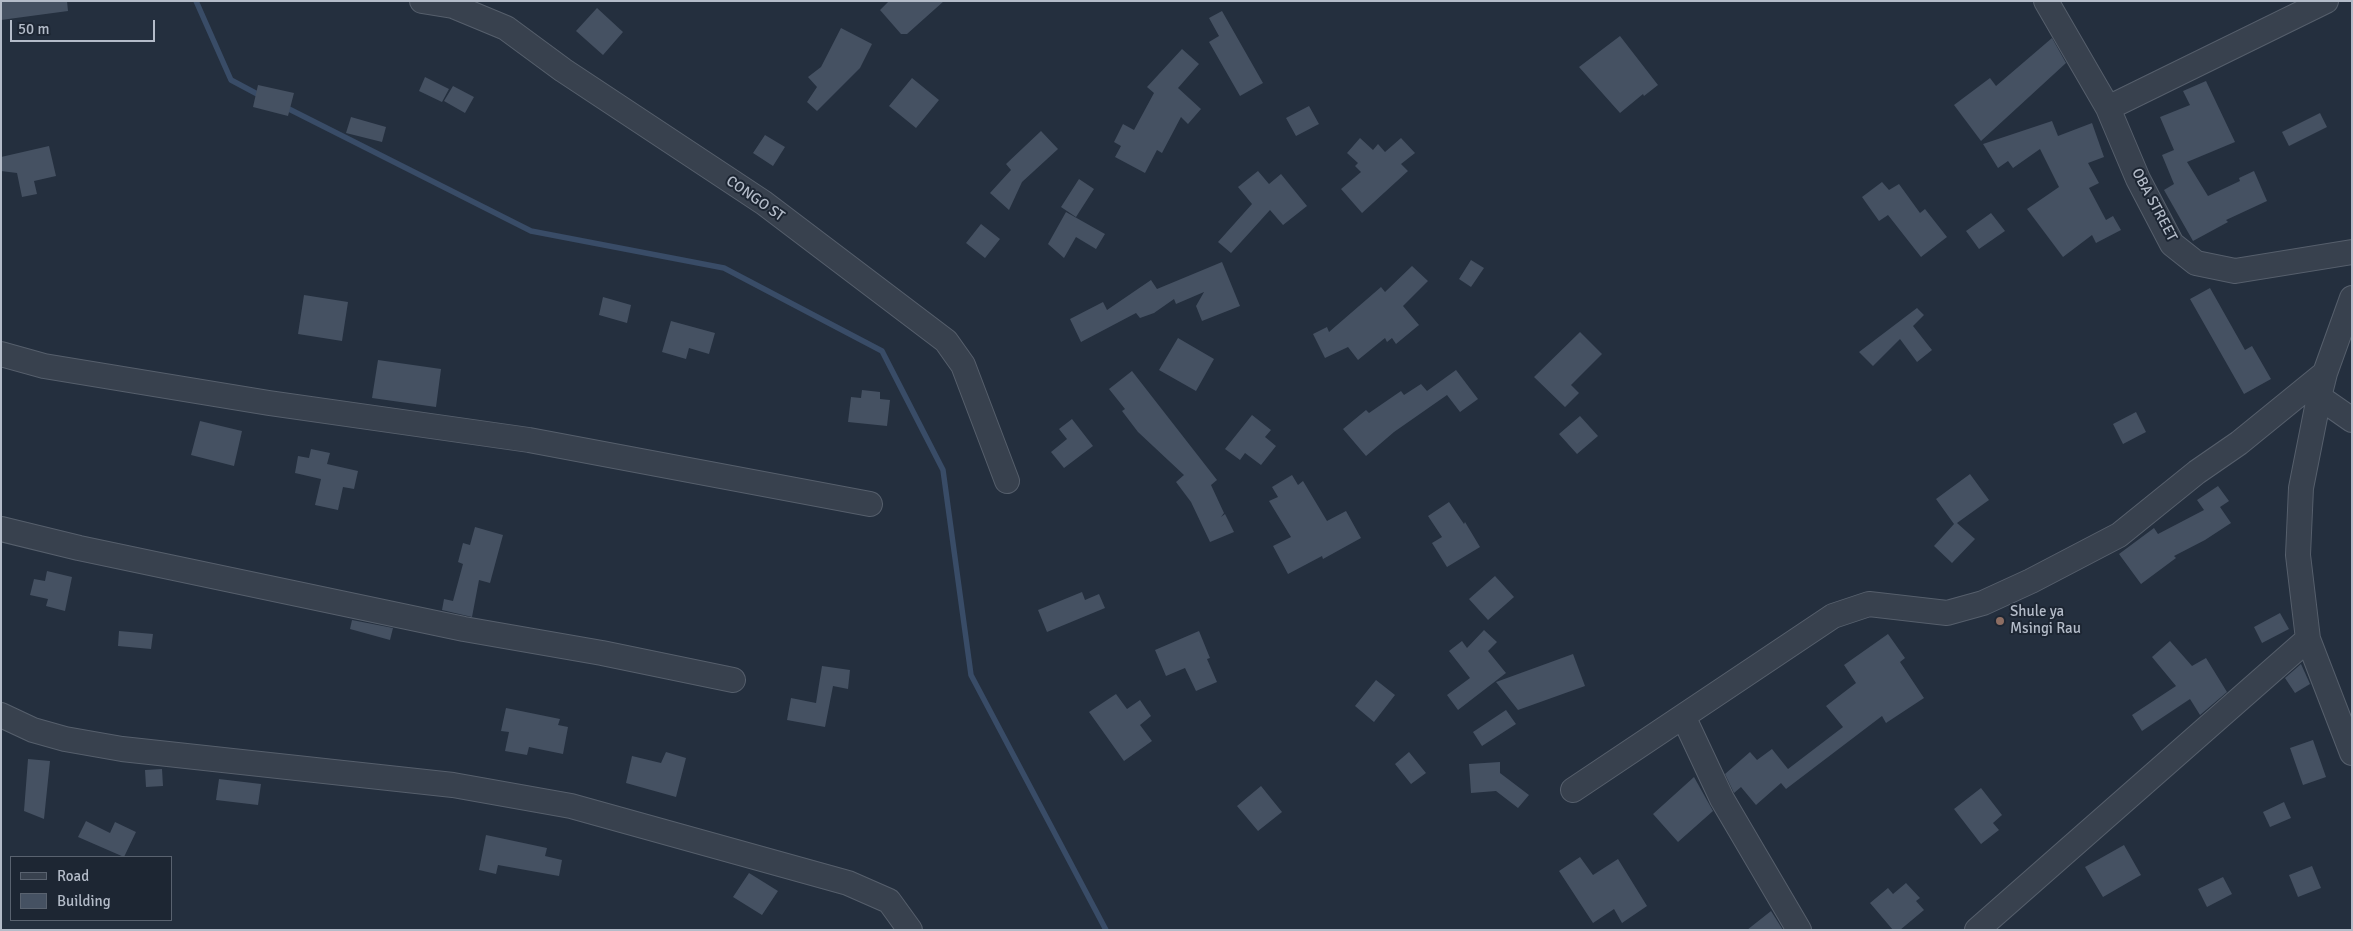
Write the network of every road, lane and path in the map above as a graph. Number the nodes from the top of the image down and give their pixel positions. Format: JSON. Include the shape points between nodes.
{"nodes":[{"id":1,"x":422,"y":1,"type":"edge"},
{"id":2,"x":2046,"y":1,"type":"edge"},
{"id":3,"x":2326,"y":1,"type":"edge"},
{"id":4,"x":2108,"y":108,"type":"junction"},
{"id":5,"x":2352,"y":252,"type":"edge"},
{"id":6,"x":2352,"y":298,"type":"edge"},
{"id":7,"x":1,"y":354,"type":"edge"},
{"id":8,"x":2325,"y":373,"type":"junction"},
{"id":9,"x":2319,"y":397,"type":"junction"},
{"id":10,"x":2352,"y":420,"type":"edge"},
{"id":11,"x":1007,"y":481,"type":"dead end"},
{"id":12,"x":870,"y":504,"type":"dead end"},
{"id":13,"x":1,"y":529,"type":"edge"},
{"id":14,"x":2308,"y":638,"type":"junction"},
{"id":15,"x":734,"y":680,"type":"dead end"},
{"id":16,"x":1,"y":715,"type":"edge"},
{"id":17,"x":1684,"y":718,"type":"junction"},
{"id":18,"x":2352,"y":753,"type":"edge"},
{"id":19,"x":1573,"y":790,"type":"dead end"},
{"id":20,"x":910,"y":930,"type":"edge"},
{"id":21,"x":1799,"y":930,"type":"edge"},
{"id":22,"x":1977,"y":930,"type":"edge"}],
"edges":[{"from":1,"to":11,"type":"street","name":"CONGO ST","via":[[453,6],[506,28],[563,70],[764,203],[946,341],[963,365]]},
{"from":2,"to":4,"type":"street","name":"OBA STREET"},
{"from":3,"to":4,"type":"street"},
{"from":4,"to":5,"type":"street","name":"OBA STREET","via":[[2138,179],[2172,244],[2196,263],[2235,271]]},
{"from":6,"to":8,"type":"street"},
{"from":7,"to":12,"type":"street","via":[[44,366],[268,403],[529,440]]},
{"from":8,"to":9,"type":"street"},
{"from":8,"to":17,"type":"street","via":[[2240,443],[2110,540],[1983,603],[1947,613],[1869,604],[1834,616]]},
{"from":9,"to":10,"type":"street"},
{"from":9,"to":14,"type":"street","via":[[2299,514],[2298,555]]},
{"from":13,"to":15,"type":"street","via":[[464,629]]},
{"from":14,"to":18,"type":"street"},
{"from":14,"to":22,"type":"street"},
{"from":16,"to":20,"type":"street","via":[[33,730],[65,739],[122,749],[453,785],[571,806],[848,883],[889,901]]},
{"from":17,"to":19,"type":"street"},
{"from":17,"to":21,"type":"street","via":[[1722,799]]}]}
